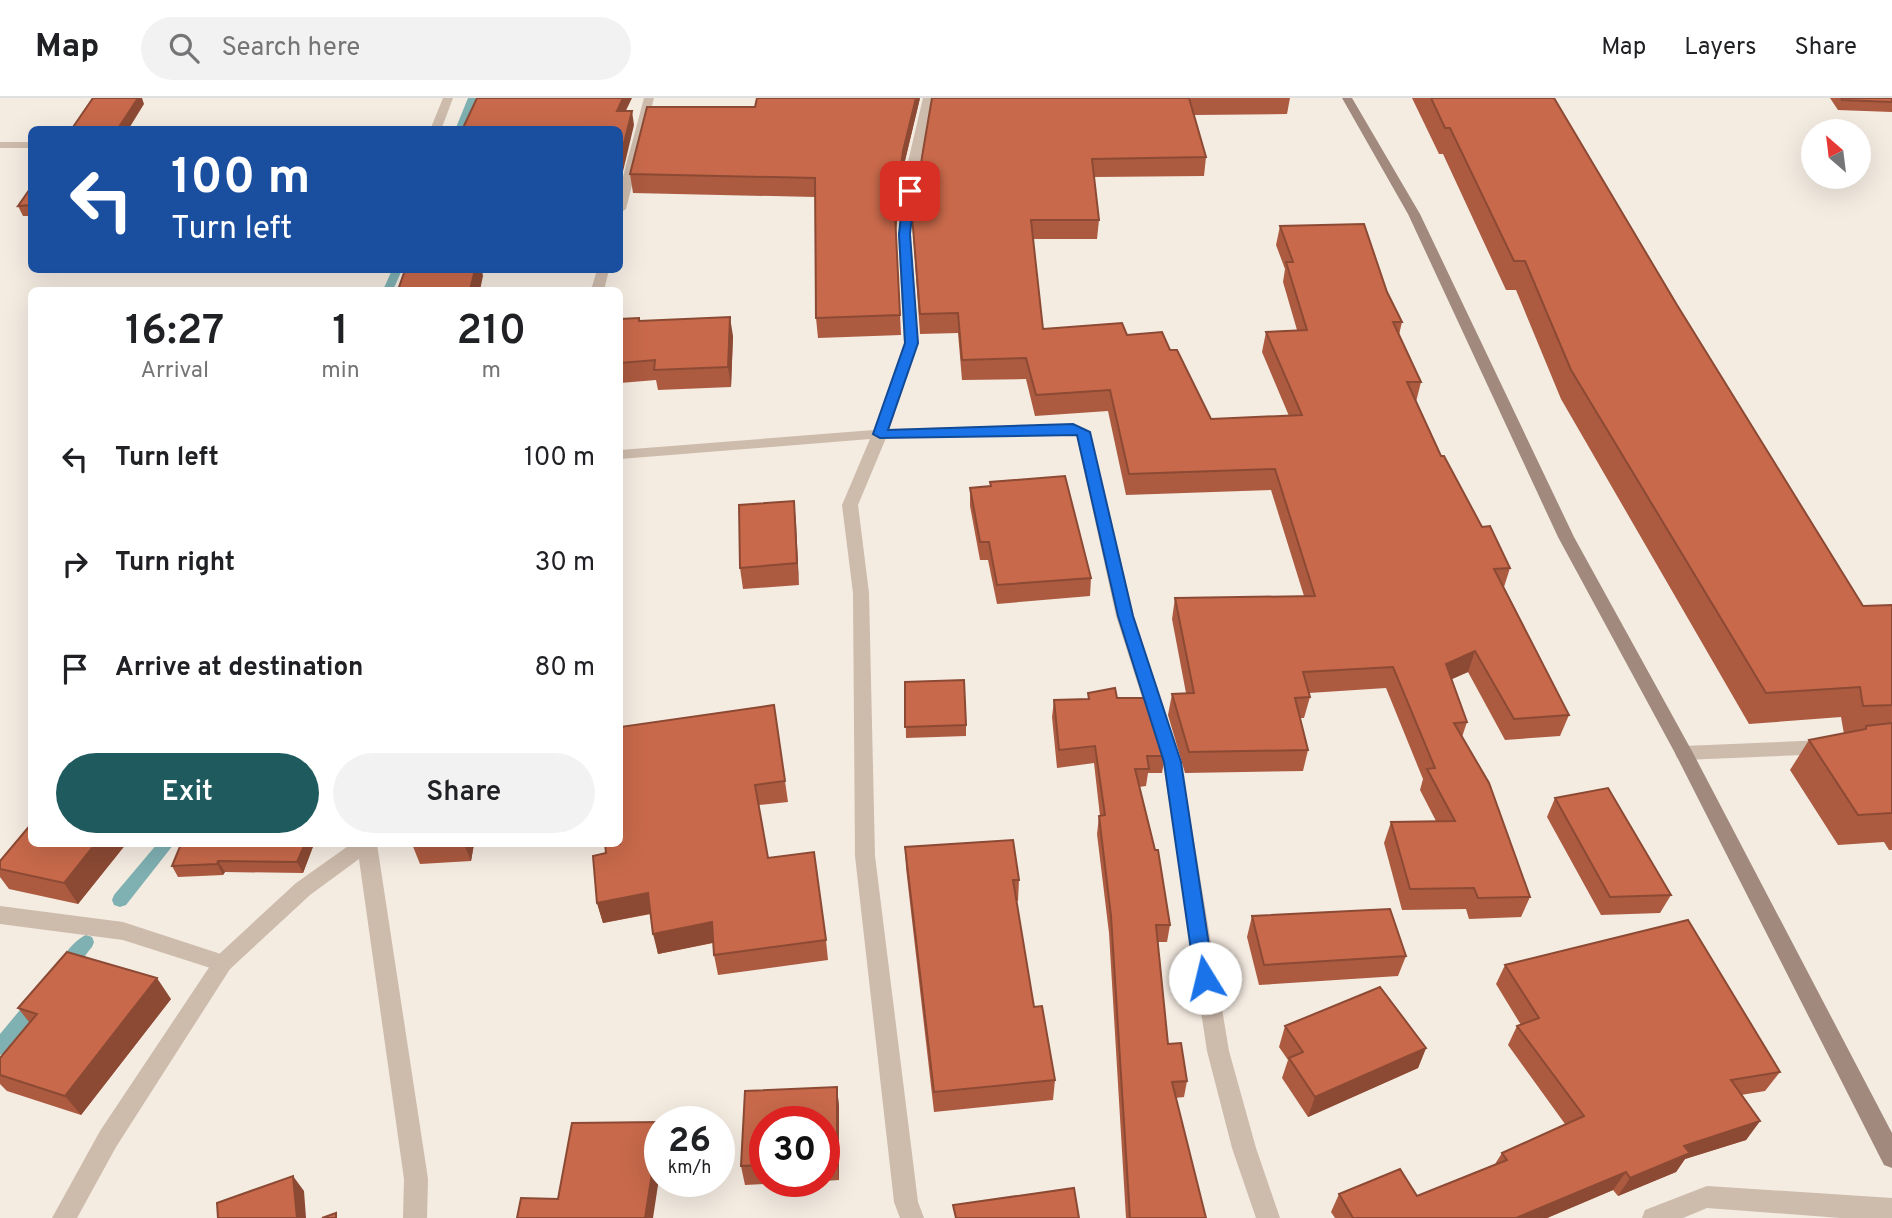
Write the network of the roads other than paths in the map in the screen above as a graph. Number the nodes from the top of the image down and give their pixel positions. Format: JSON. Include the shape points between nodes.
{"nodes":[{"id":1,"x":448,"y":98,"type":"edge"},
{"id":2,"x":649,"y":98,"type":"edge"},
{"id":3,"x":929,"y":98,"type":"edge"},
{"id":4,"x":1347,"y":98,"type":"edge"},
{"id":5,"x":437,"y":126,"type":"edge"},
{"id":6,"x":0,"y":145,"type":"edge"},
{"id":7,"x":28,"y":145,"type":"edge"},
{"id":8,"x":623,"y":198,"type":"edge"},
{"id":9,"x":880,"y":434,"type":"junction"},
{"id":10,"x":623,"y":455,"type":"edge"},
{"id":11,"x":1850,"y":746,"type":"edge"},
{"id":12,"x":1684,"y":753,"type":"junction"},
{"id":13,"x":362,"y":847,"type":"edge"},
{"id":14,"x":366,"y":847,"type":"edge"},
{"id":15,"x":0,"y":915,"type":"edge"},
{"id":16,"x":223,"y":963,"type":"junction"},
{"id":17,"x":1892,"y":1157,"type":"edge"},
{"id":18,"x":1892,"y":1210,"type":"edge"},
{"id":19,"x":64,"y":1218,"type":"edge"},
{"id":20,"x":415,"y":1218,"type":"edge"},
{"id":21,"x":912,"y":1218,"type":"edge"},
{"id":22,"x":1268,"y":1218,"type":"edge"},
{"id":23,"x":1654,"y":1218,"type":"edge"}],
"edges":[{"from":1,"to":5,"type":"street"},
{"from":2,"to":8,"type":"street"},
{"from":3,"to":9,"type":"street","via":[[912,170],[905,234],[911,343]]},
{"from":4,"to":12,"type":"main road","via":[[1414,214],[1566,537]]},
{"from":6,"to":7,"type":"street"},
{"from":9,"to":10,"type":"street"},
{"from":9,"to":21,"type":"street","via":[[850,505],[861,593],[865,856],[906,1202]]},
{"from":9,"to":22,"type":"street","via":[[1073,428],[1083,432],[1125,616],[1172,762],[1218,1051]]},
{"from":11,"to":12,"type":"street"},
{"from":12,"to":17,"type":"main road"},
{"from":13,"to":16,"type":"street","via":[[303,889]]},
{"from":14,"to":20,"type":"street","via":[[416,1179]]},
{"from":15,"to":16,"type":"street","via":[[123,931]]},
{"from":16,"to":19,"type":"street","via":[[108,1139]]},
{"from":18,"to":23,"type":"street","via":[[1707,1197]]}]}
